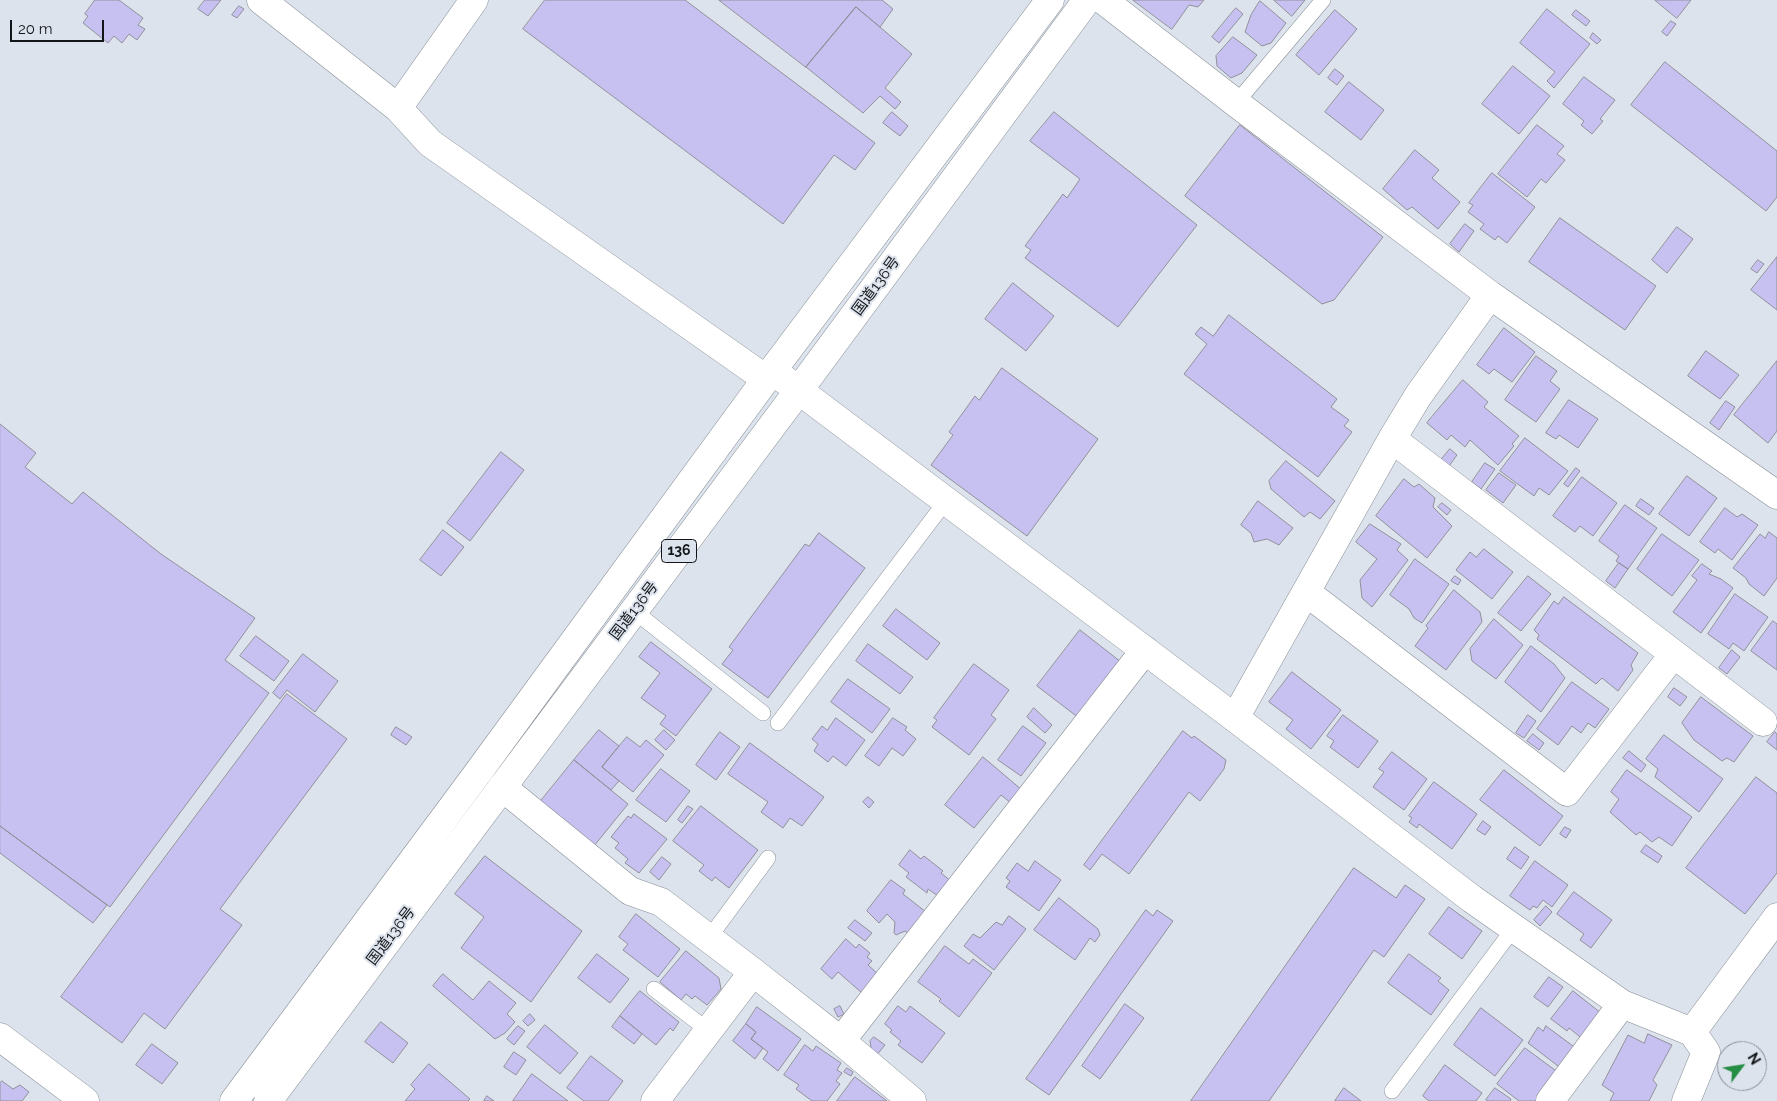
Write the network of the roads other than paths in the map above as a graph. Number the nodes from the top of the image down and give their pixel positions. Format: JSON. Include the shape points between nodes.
{"nodes":[{"id":1,"x":261,"y":0,"type":"edge"},
{"id":2,"x":474,"y":0,"type":"edge"},
{"id":3,"x":1050,"y":0,"type":"edge"},
{"id":4,"x":1087,"y":0,"type":"edge"},
{"id":5,"x":1104,"y":0,"type":"edge"},
{"id":6,"x":1323,"y":0,"type":"edge"},
{"id":7,"x":1236,"y":102,"type":"junction"},
{"id":8,"x":398,"y":108,"type":"junction"},
{"id":9,"x":1490,"y":295,"type":"junction"},
{"id":10,"x":770,"y":375,"type":"junction"},
{"id":11,"x":799,"y":390,"type":"junction"},
{"id":12,"x":1392,"y":440,"type":"junction"},
{"id":13,"x":1777,"y":495,"type":"edge"},
{"id":14,"x":946,"y":500,"type":"junction"},
{"id":15,"x":1306,"y":592,"type":"junction"},
{"id":16,"x":634,"y":611,"type":"junction"},
{"id":17,"x":1145,"y":650,"type":"junction"},
{"id":18,"x":1673,"y":655,"type":"junction"},
{"id":19,"x":763,"y":713,"type":"dead end"},
{"id":20,"x":1236,"y":718,"type":"junction"},
{"id":21,"x":1763,"y":722,"type":"dead end"},
{"id":22,"x":778,"y":723,"type":"dead end"},
{"id":23,"x":502,"y":787,"type":"junction"},
{"id":24,"x":768,"y":858,"type":"dead end"},
{"id":25,"x":1777,"y":917,"type":"edge"},
{"id":26,"x":1514,"y":928,"type":"junction"},
{"id":27,"x":709,"y":938,"type":"junction"},
{"id":28,"x":753,"y":972,"type":"junction"},
{"id":29,"x":654,"y":989,"type":"dead end"},
{"id":30,"x":1622,"y":1004,"type":"junction"},
{"id":31,"x":709,"y":1031,"type":"junction"},
{"id":32,"x":1692,"y":1032,"type":"junction"},
{"id":33,"x":0,"y":1037,"type":"edge"},
{"id":34,"x":841,"y":1041,"type":"junction"},
{"id":35,"x":1392,"y":1091,"type":"dead end"},
{"id":36,"x":86,"y":1101,"type":"edge"},
{"id":37,"x":234,"y":1101,"type":"edge"},
{"id":38,"x":268,"y":1101,"type":"edge"},
{"id":39,"x":655,"y":1101,"type":"edge"},
{"id":40,"x":912,"y":1101,"type":"edge"},
{"id":41,"x":1550,"y":1101,"type":"edge"},
{"id":42,"x":1686,"y":1101,"type":"edge"}],
"edges":[{"from":1,"to":8,"type":"main road"},
{"from":2,"to":8,"type":"main road"},
{"from":3,"to":10,"type":"main road","name":"国道136号","number":"136"},
{"from":4,"to":11,"type":"main road","name":"国道136号","number":"136"},
{"from":5,"to":7,"type":"main road"},
{"from":6,"to":7,"type":"lane"},
{"from":7,"to":9,"type":"main road"},
{"from":8,"to":10,"type":"main road","via":[[430,143]]},
{"from":9,"to":12,"type":"main road","via":[[1418,396]]},
{"from":9,"to":13,"type":"main road"},
{"from":10,"to":11,"type":"main road"},
{"from":10,"to":37,"type":"main road","name":"国道136号","number":"136"},
{"from":11,"to":14,"type":"main road"},
{"from":11,"to":16,"type":"main road","name":"国道136号","number":"136"},
{"from":12,"to":15,"type":"main road"},
{"from":12,"to":18,"type":"main road"},
{"from":14,"to":17,"type":"main road"},
{"from":14,"to":22,"type":"lane"},
{"from":15,"to":18,"type":"main road","via":[[1567,792]]},
{"from":15,"to":20,"type":"main road"},
{"from":16,"to":19,"type":"lane"},
{"from":16,"to":23,"type":"main road","name":"国道136号","number":"136"},
{"from":17,"to":20,"type":"main road"},
{"from":17,"to":34,"type":"main road"},
{"from":18,"to":21,"type":"main road"},
{"from":20,"to":26,"type":"main road"},
{"from":23,"to":27,"type":"main road","via":[[630,891],[661,902]]},
{"from":23,"to":38,"type":"main road","name":"国道136号","number":"136"},
{"from":24,"to":27,"type":"lane"},
{"from":25,"to":32,"type":"main road"},
{"from":26,"to":30,"type":"main road"},
{"from":26,"to":35,"type":"lane"},
{"from":27,"to":28,"type":"main road"},
{"from":28,"to":31,"type":"main road"},
{"from":28,"to":34,"type":"main road"},
{"from":29,"to":31,"type":"lane"},
{"from":30,"to":32,"type":"main road"},
{"from":30,"to":41,"type":"main road"},
{"from":31,"to":39,"type":"main road"},
{"from":32,"to":42,"type":"main road","via":[[1706,1052]]},
{"from":33,"to":36,"type":"main road"},
{"from":34,"to":40,"type":"main road"}]}
